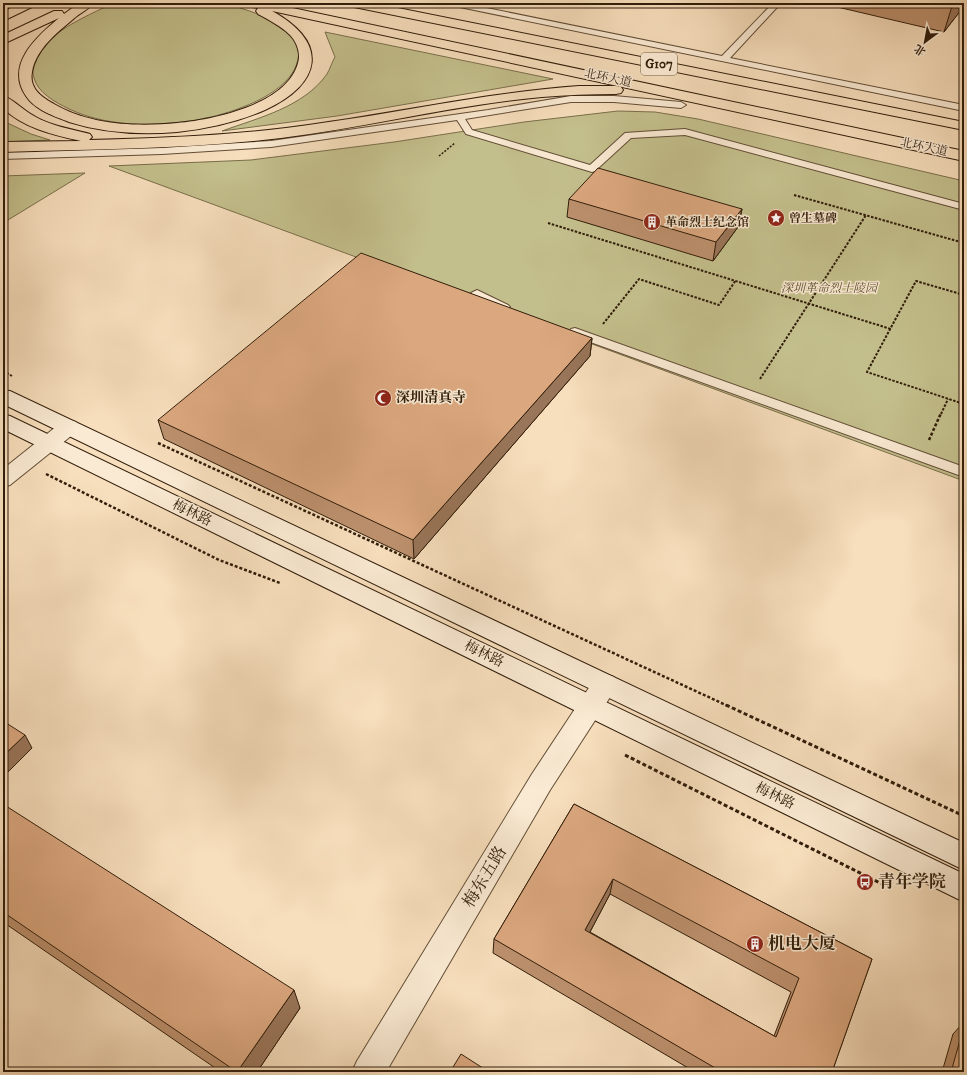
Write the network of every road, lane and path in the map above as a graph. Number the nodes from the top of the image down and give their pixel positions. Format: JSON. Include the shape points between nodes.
{"nodes":[{"id":1,"x":30,"y":3,"type":"edge"},
{"id":2,"x":55,"y":3,"type":"edge"},
{"id":3,"x":81,"y":3,"type":"edge"},
{"id":4,"x":87,"y":3,"type":"edge"},
{"id":5,"x":242,"y":3,"type":"edge"},
{"id":6,"x":251,"y":3,"type":"edge"},
{"id":7,"x":354,"y":3,"type":"edge"},
{"id":8,"x":407,"y":3,"type":"edge"},
{"id":9,"x":450,"y":3,"type":"edge"},
{"id":10,"x":777,"y":3,"type":"edge"},
{"id":11,"x":3,"y":18,"type":"edge"},
{"id":12,"x":3,"y":39,"type":"edge"},
{"id":13,"x":724,"y":59,"type":"junction"},
{"id":14,"x":675,"y":67,"type":"junction"},
{"id":15,"x":3,"y":100,"type":"edge"},
{"id":16,"x":708,"y":100,"type":"junction"},
{"id":17,"x":681,"y":105,"type":"dead end"},
{"id":18,"x":964,"y":108,"type":"edge"},
{"id":19,"x":459,"y":117,"type":"junction"},
{"id":20,"x":964,"y":126,"type":"edge"},
{"id":21,"x":469,"y":132,"type":"junction"},
{"id":22,"x":150,"y":143,"type":"junction"},
{"id":23,"x":3,"y":147,"type":"edge"},
{"id":24,"x":3,"y":156,"type":"edge"},
{"id":25,"x":439,"y":156,"type":"dead end"},
{"id":26,"x":964,"y":156,"type":"edge"},
{"id":27,"x":794,"y":194,"type":"dead end"},
{"id":28,"x":964,"y":207,"type":"edge"},
{"id":29,"x":866,"y":215,"type":"junction"},
{"id":30,"x":548,"y":223,"type":"dead end"},
{"id":31,"x":964,"y":243,"type":"edge"},
{"id":32,"x":736,"y":280,"type":"junction"},
{"id":33,"x":477,"y":293,"type":"dead end"},
{"id":34,"x":964,"y":295,"type":"edge"},
{"id":35,"x":809,"y":302,"type":"junction"},
{"id":36,"x":513,"y":310,"type":"edge"},
{"id":37,"x":563,"y":328,"type":"edge"},
{"id":38,"x":890,"y":328,"type":"junction"},
{"id":39,"x":592,"y":338,"type":"junction"},
{"id":40,"x":3,"y":371,"type":"edge"},
{"id":41,"x":17,"y":378,"type":"dead end"},
{"id":42,"x":749,"y":395,"type":"junction"},
{"id":43,"x":3,"y":396,"type":"edge"},
{"id":44,"x":948,"y":399,"type":"junction"},
{"id":45,"x":964,"y":404,"type":"edge"},
{"id":46,"x":3,"y":421,"type":"edge"},
{"id":47,"x":69,"y":428,"type":"junction"},
{"id":48,"x":154,"y":441,"type":"dead end"},
{"id":49,"x":48,"y":444,"type":"junction"},
{"id":50,"x":921,"y":456,"type":"junction"},
{"id":51,"x":964,"y":472,"type":"edge"},
{"id":52,"x":45,"y":474,"type":"dead end"},
{"id":53,"x":3,"y":480,"type":"edge"},
{"id":54,"x":282,"y":584,"type":"dead end"},
{"id":55,"x":598,"y":695,"type":"junction"},
{"id":56,"x":625,"y":755,"type":"dead end"},
{"id":57,"x":964,"y":816,"type":"edge"},
{"id":58,"x":964,"y":857,"type":"edge"},
{"id":59,"x":964,"y":888,"type":"edge"},
{"id":60,"x":892,"y":889,"type":"dead end"},
{"id":61,"x":368,"y":1072,"type":"edge"}],
"edges":[{"from":1,"to":11,"type":"highway"},
{"from":2,"to":12,"type":"highway","via":[[16,26]]},
{"from":3,"to":12,"type":"highway"},
{"from":4,"to":5,"type":"highway","via":[[29,51],[22,62],[22,85],[30,96],[44,107],[66,117],[116,128],[147,130],[177,128],[236,116],[278,97],[302,74],[307,61],[306,49],[299,36],[273,16]]},
{"from":6,"to":16,"type":"highway","name":"北环大道","number":"G107"},
{"from":7,"to":14,"type":"highway","name":"北环大道","number":"G107"},
{"from":8,"to":14,"type":"highway"},
{"from":9,"to":13,"type":"lane"},
{"from":10,"to":13,"type":"lane"},
{"from":13,"to":18,"type":"lane"},
{"from":14,"to":20,"type":"highway","name":"北环大道","number":"G107"},
{"from":15,"to":22,"type":"highway","via":[[19,115],[56,130],[83,136]]},
{"from":16,"to":22,"type":"highway","via":[[624,91],[561,91],[291,132]]},
{"from":16,"to":26,"type":"highway","name":"北环大道","number":"G107"},
{"from":17,"to":19,"type":"lane","via":[[620,99],[571,99]]},
{"from":19,"to":21,"type":"lane"},
{"from":19,"to":24,"type":"lane","via":[[271,144],[162,151]]},
{"from":21,"to":25,"type":"path"},
{"from":21,"to":28,"type":"lane","via":[[592,169],[628,135],[685,132]]},
{"from":22,"to":23,"type":"highway"},
{"from":27,"to":29,"type":"path"},
{"from":29,"to":31,"type":"path"},
{"from":29,"to":35,"type":"path"},
{"from":30,"to":32,"type":"path"},
{"from":32,"to":35,"type":"path"},
{"from":32,"to":39,"type":"path","via":[[719,305],[639,279]]},
{"from":33,"to":36,"type":"lane","via":[[491,302]]},
{"from":34,"to":38,"type":"path","via":[[916,281]]},
{"from":35,"to":38,"type":"path"},
{"from":35,"to":42,"type":"path"},
{"from":37,"to":39,"type":"lane"},
{"from":38,"to":44,"type":"path","via":[[867,372]]},
{"from":39,"to":42,"type":"lane"},
{"from":40,"to":41,"type":"path"},
{"from":42,"to":50,"type":"lane"},
{"from":43,"to":47,"type":"main road","name":"梅林路"},
{"from":44,"to":45,"type":"path"},
{"from":44,"to":50,"type":"path"},
{"from":46,"to":49,"type":"main road","name":"梅林路"},
{"from":47,"to":49,"type":"main road"},
{"from":47,"to":55,"type":"main road","name":"梅林路"},
{"from":48,"to":57,"type":"path","via":[[498,601],[693,688]]},
{"from":49,"to":53,"type":"main road"},
{"from":49,"to":55,"type":"main road","name":"梅林路"},
{"from":50,"to":51,"type":"lane"},
{"from":52,"to":54,"type":"path","via":[[219,560]]},
{"from":55,"to":58,"type":"main road","name":"梅林路"},
{"from":55,"to":59,"type":"main road","name":"梅林路"},
{"from":55,"to":61,"type":"main road","name":"梅东五路","via":[[541,782]]},
{"from":56,"to":60,"type":"path"}]}
